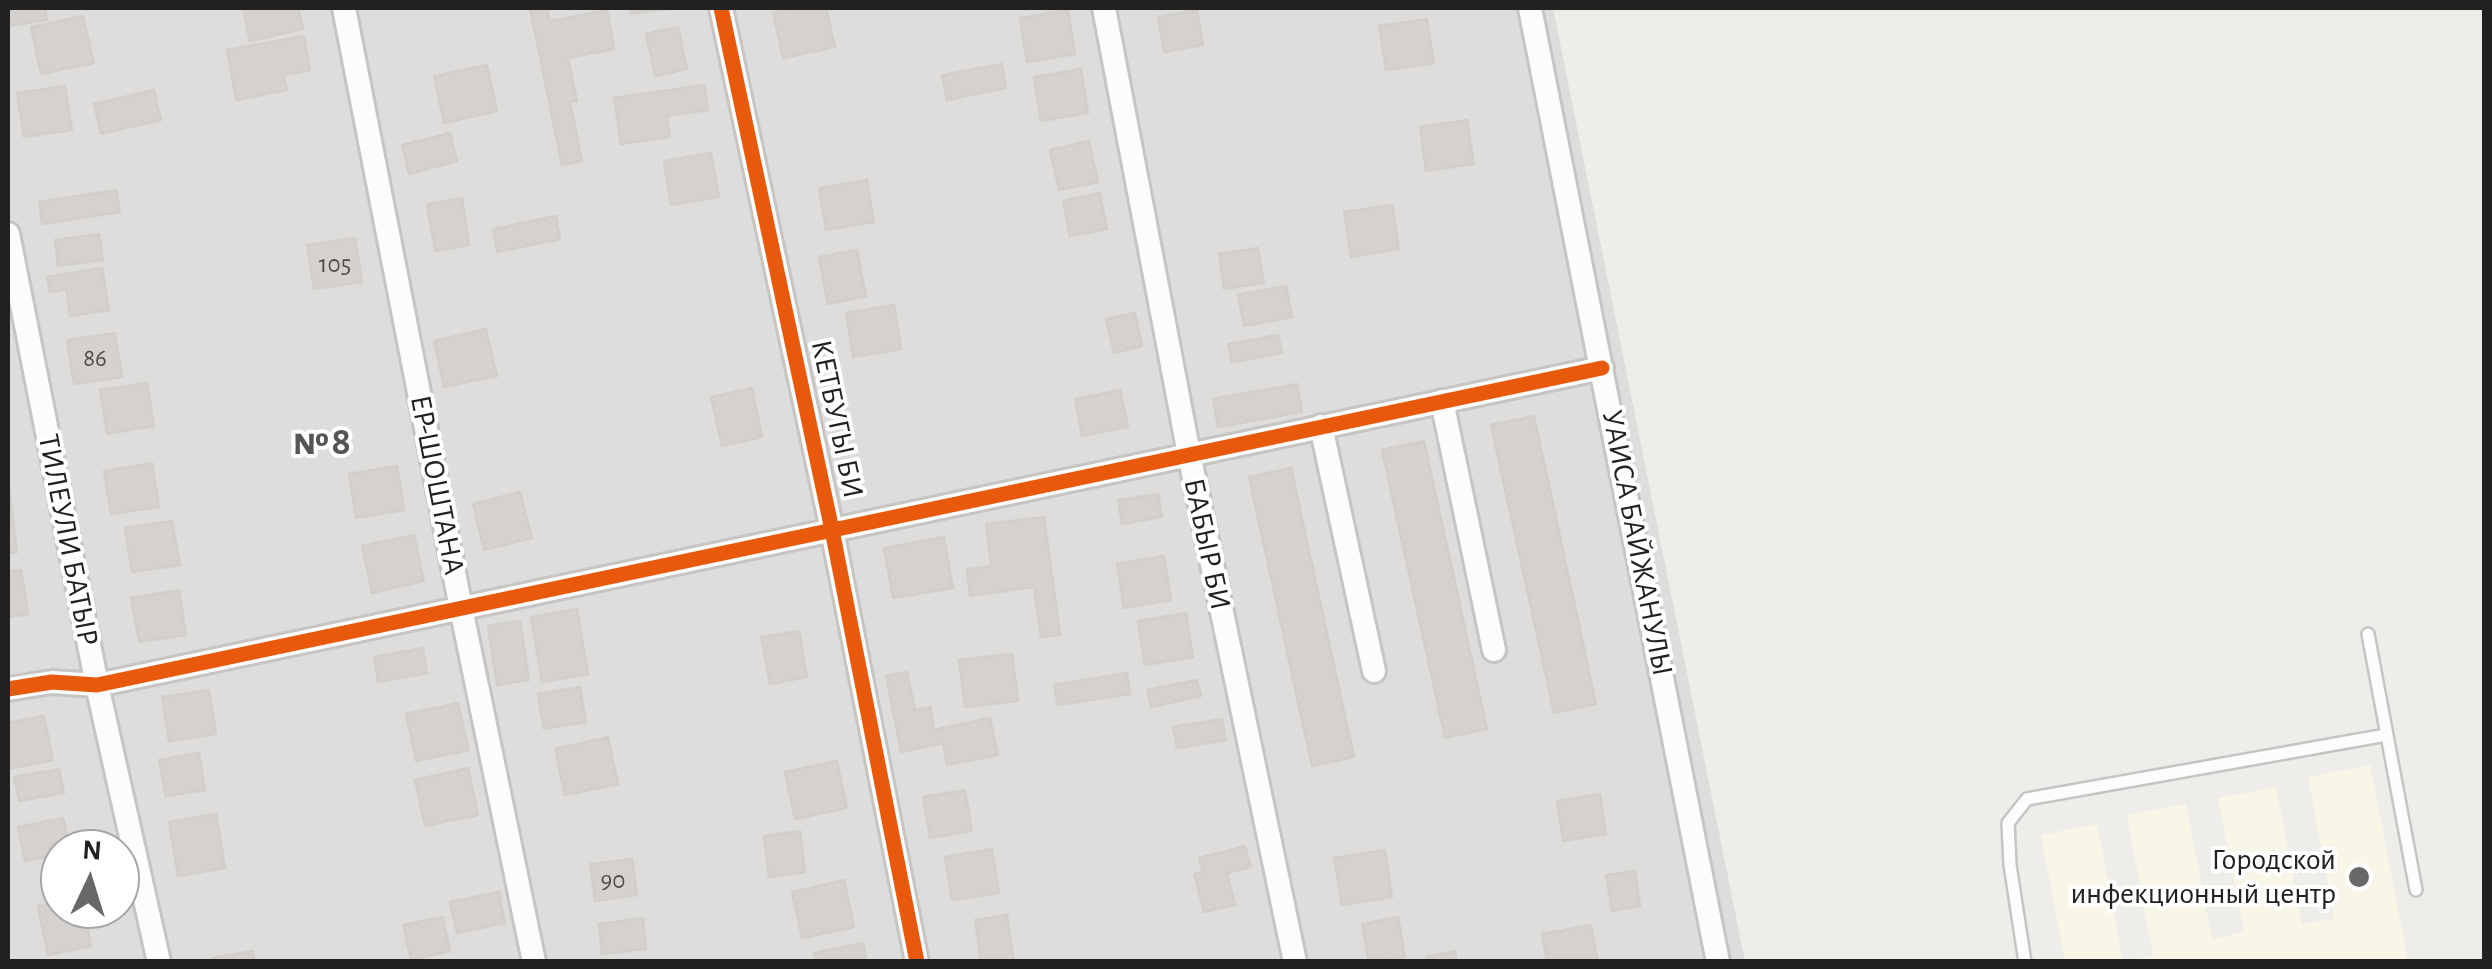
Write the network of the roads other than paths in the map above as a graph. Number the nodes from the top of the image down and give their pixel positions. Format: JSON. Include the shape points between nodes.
{"nodes":[{"id":1,"x":344,"y":8,"type":"edge"},
{"id":2,"x":721,"y":8,"type":"edge"},
{"id":3,"x":1104,"y":8,"type":"edge"},
{"id":4,"x":1530,"y":8,"type":"edge"},
{"id":5,"x":8,"y":234,"type":"edge"},
{"id":6,"x":1602,"y":368,"type":"junction"},
{"id":7,"x":1442,"y":402,"type":"junction"},
{"id":8,"x":1322,"y":426,"type":"junction"},
{"id":9,"x":1189,"y":454,"type":"junction"},
{"id":10,"x":832,"y":530,"type":"junction"},
{"id":11,"x":461,"y":608,"type":"junction"},
{"id":12,"x":2368,"y":634,"type":"dead end"},
{"id":13,"x":1494,"y":650,"type":"dead end"},
{"id":14,"x":1374,"y":671,"type":"dead end"},
{"id":15,"x":97,"y":685,"type":"junction"},
{"id":16,"x":8,"y":688,"type":"edge"},
{"id":17,"x":2386,"y":735,"type":"junction"},
{"id":18,"x":2416,"y":890,"type":"dead end"},
{"id":19,"x":159,"y":962,"type":"edge"},
{"id":20,"x":534,"y":962,"type":"edge"},
{"id":21,"x":916,"y":962,"type":"edge"},
{"id":22,"x":1295,"y":962,"type":"edge"},
{"id":23,"x":1718,"y":962,"type":"edge"},
{"id":24,"x":2025,"y":962,"type":"edge"}],
"edges":[{"from":1,"to":11,"type":"street","name":"ЕР-ШОШТАНА"},
{"from":2,"to":10,"type":"street","name":"КЕТБУГЫ БИ"},
{"from":3,"to":9,"type":"street","name":"БАБЫР БИ"},
{"from":4,"to":6,"type":"street","name":"УАИСА БАЙЖАНУЛЫ"},
{"from":5,"to":15,"type":"street","name":"ТИЛЕУЛИ БАТЫР"},
{"from":6,"to":7,"type":"street"},
{"from":6,"to":23,"type":"street","name":"УАИСА БАЙЖАНУЛЫ"},
{"from":7,"to":8,"type":"street"},
{"from":7,"to":13,"type":"street"},
{"from":8,"to":9,"type":"street"},
{"from":8,"to":14,"type":"street"},
{"from":9,"to":10,"type":"street"},
{"from":9,"to":22,"type":"street","name":"БАБЫР БИ"},
{"from":10,"to":11,"type":"street"},
{"from":10,"to":21,"type":"street","name":"КЕТБУГЫ БИ"},
{"from":11,"to":15,"type":"street"},
{"from":11,"to":20,"type":"street","name":"ЕР-ШОШТАНА"},
{"from":12,"to":17,"type":"lane"},
{"from":15,"to":16,"type":"street"},
{"from":15,"to":19,"type":"street","name":"ТИЛЕУЛИ БАТЫР"},
{"from":17,"to":18,"type":"lane"},
{"from":17,"to":24,"type":"lane","via":[[2028,798],[2008,823]]}]}
